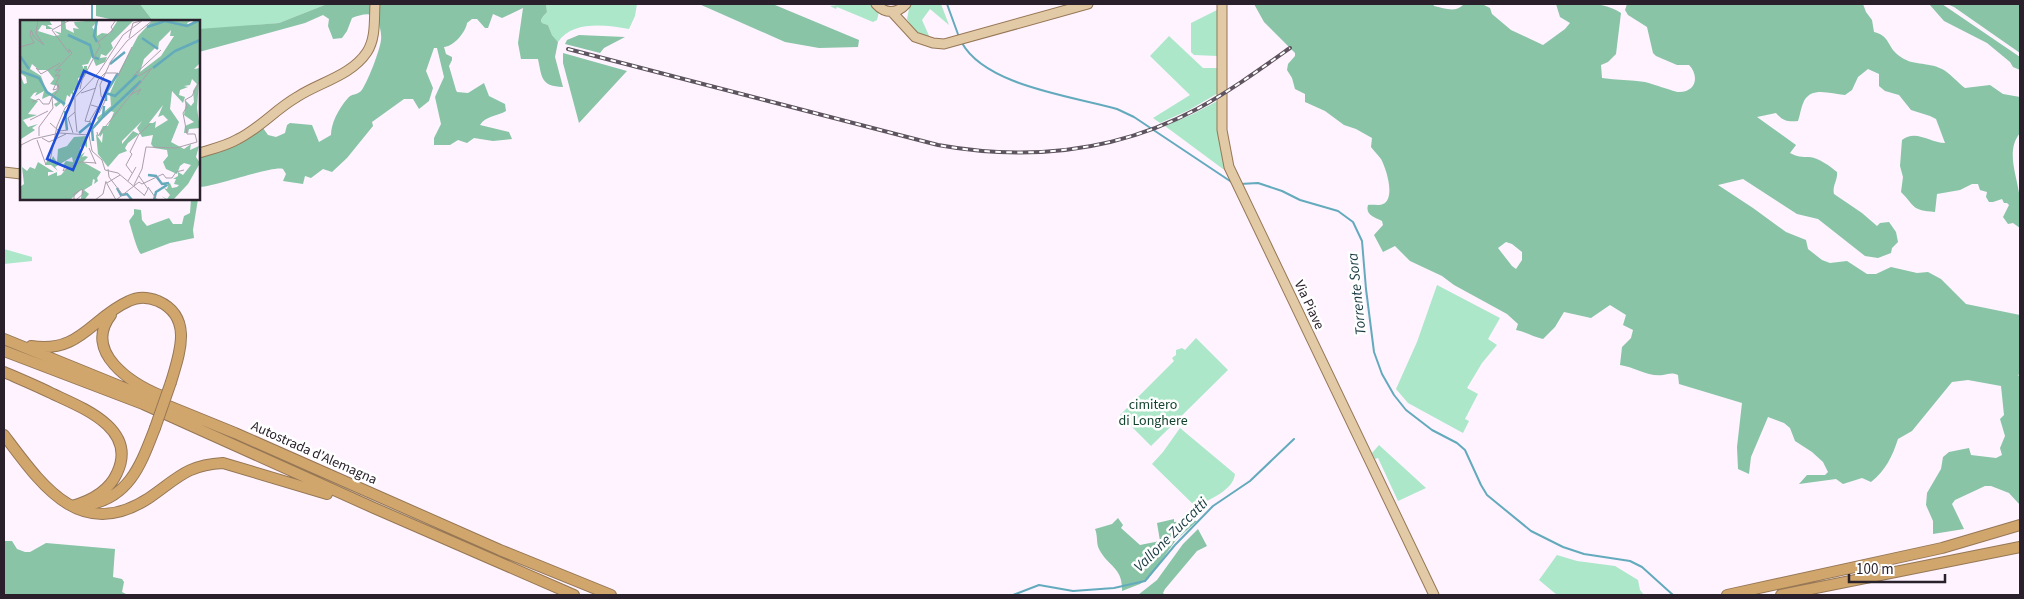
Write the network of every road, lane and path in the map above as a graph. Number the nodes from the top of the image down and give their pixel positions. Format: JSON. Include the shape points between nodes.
{"nodes":[{"id":1,"x":375,"y":4,"type":"edge"},
{"id":2,"x":876,"y":4,"type":"edge"},
{"id":3,"x":1088,"y":4,"type":"edge"},
{"id":4,"x":906,"y":5,"type":"edge"},
{"id":5,"x":1221,"y":6,"type":"edge"},
{"id":6,"x":892,"y":12,"type":"junction"},
{"id":7,"x":905,"y":28,"type":"junction"},
{"id":8,"x":200,"y":153,"type":"edge"},
{"id":9,"x":4,"y":172,"type":"edge"},
{"id":10,"x":20,"y":174,"type":"edge"},
{"id":11,"x":117,"y":308,"type":"junction"},
{"id":12,"x":8,"y":341,"type":"edge"},
{"id":13,"x":4,"y":351,"type":"edge"},
{"id":14,"x":4,"y":372,"type":"edge"},
{"id":15,"x":236,"y":433,"type":"junction"},
{"id":16,"x":4,"y":435,"type":"edge"},
{"id":17,"x":72,"y":506,"type":"junction"},
{"id":18,"x":374,"y":508,"type":"junction"},
{"id":19,"x":2020,"y":525,"type":"edge"},
{"id":20,"x":2020,"y":547,"type":"edge"},
{"id":21,"x":1790,"y":588,"type":"junction"},
{"id":22,"x":574,"y":595,"type":"edge"},
{"id":23,"x":611,"y":595,"type":"edge"},
{"id":24,"x":1434,"y":595,"type":"edge"},
{"id":25,"x":1727,"y":595,"type":"edge"},
{"id":26,"x":1780,"y":595,"type":"edge"}],
"edges":[{"from":1,"to":8,"type":"main road","via":[[371,44],[355,65],[298,96],[240,138]]},
{"from":2,"to":6,"type":"main road","via":[[884,11]]},
{"from":3,"to":7,"type":"main road","via":[[939,44],[924,41]]},
{"from":4,"to":6,"type":"main road"},
{"from":4,"to":7,"type":"main road","via":[[903,14]]},
{"from":5,"to":24,"type":"main road","name":"Via Piave","via":[[1223,139],[1232,175]]},
{"from":6,"to":7,"type":"main road"},
{"from":9,"to":10,"type":"main road"},
{"from":11,"to":12,"type":"highway","via":[[65,344],[40,347]]},
{"from":11,"to":15,"type":"highway","via":[[106,323],[103,339],[105,353],[112,362],[136,383],[204,414]]},
{"from":11,"to":17,"type":"highway","bridge":true,"via":[[144,297],[162,303],[176,317],[182,346],[139,468],[128,483],[109,497]]},
{"from":12,"to":15,"type":"highway","name":"Autostrada d'Alemagna"},
{"from":13,"to":18,"type":"highway","name":"Autostrada d'Alemagna","via":[[143,404]]},
{"from":14,"to":17,"type":"highway","via":[[87,409],[107,424],[119,442],[119,468],[112,482],[91,499]]},
{"from":15,"to":23,"type":"highway","name":"Autostrada d'Alemagna","via":[[500,550]]},
{"from":16,"to":17,"type":"highway","via":[[44,486]]},
{"from":17,"to":18,"type":"highway","via":[[91,513],[122,511],[149,498],[181,474],[207,464],[223,463]]},
{"from":18,"to":22,"type":"highway","name":"Autostrada d'Alemagna"},
{"from":19,"to":21,"type":"highway"},
{"from":20,"to":21,"type":"highway"},
{"from":21,"to":25,"type":"highway"},
{"from":21,"to":26,"type":"highway"}]}
